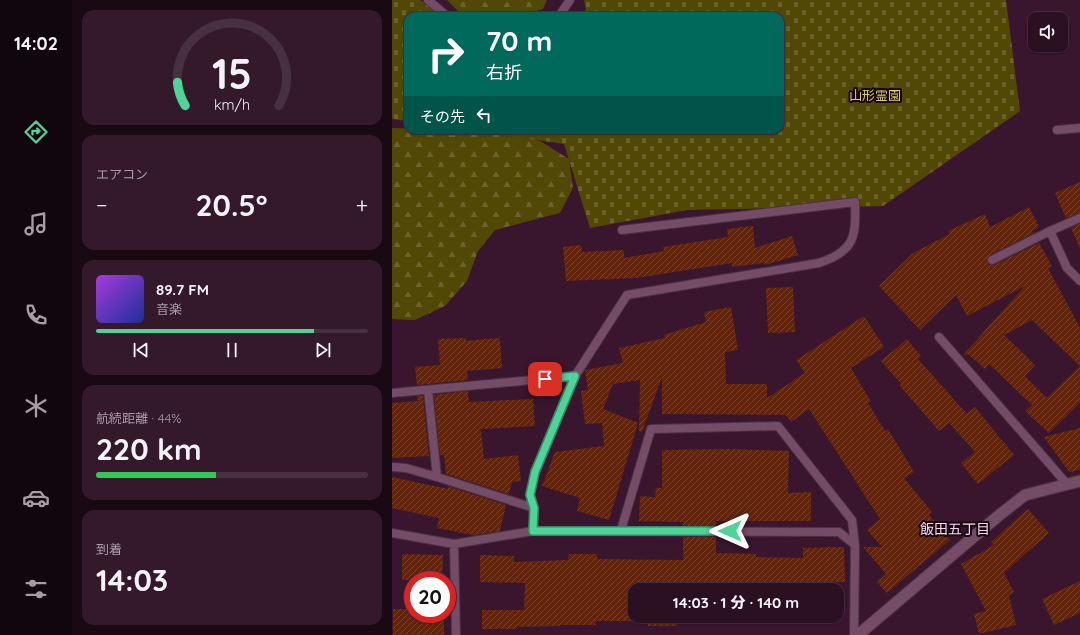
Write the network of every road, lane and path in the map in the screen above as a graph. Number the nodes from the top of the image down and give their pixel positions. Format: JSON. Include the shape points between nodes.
{"nodes":[{"id":1,"x":428,"y":0,"type":"edge"},
{"id":2,"x":570,"y":0,"type":"edge"},
{"id":3,"x":442,"y":12,"type":"edge"},
{"id":4,"x":562,"y":12,"type":"edge"},
{"id":5,"x":1080,"y":128,"type":"edge"},
{"id":6,"x":1057,"y":130,"type":"dead end"},
{"id":7,"x":1080,"y":218,"type":"edge"},
{"id":8,"x":622,"y":230,"type":"dead end"},
{"id":9,"x":1050,"y":231,"type":"junction"},
{"id":10,"x":992,"y":260,"type":"dead end"},
{"id":11,"x":1080,"y":281,"type":"edge"},
{"id":12,"x":939,"y":337,"type":"dead end"},
{"id":13,"x":575,"y":376,"type":"junction"},
{"id":14,"x":428,"y":390,"type":"junction"},
{"id":15,"x":392,"y":393,"type":"edge"},
{"id":16,"x":392,"y":467,"type":"edge"},
{"id":17,"x":437,"y":477,"type":"junction"},
{"id":18,"x":1080,"y":481,"type":"edge"},
{"id":19,"x":1067,"y":484,"type":"junction"},
{"id":20,"x":534,"y":508,"type":"junction"},
{"id":21,"x":621,"y":530,"type":"junction"},
{"id":22,"x":533,"y":531,"type":"junction"},
{"id":23,"x":392,"y":532,"type":"edge"},
{"id":24,"x":454,"y":544,"type":"junction"},
{"id":25,"x":855,"y":545,"type":"junction"},
{"id":26,"x":456,"y":635,"type":"edge"},
{"id":27,"x":854,"y":635,"type":"edge"},
{"id":28,"x":858,"y":635,"type":"edge"}],
"edges":[{"from":1,"to":3,"type":"lane"},
{"from":2,"to":4,"type":"lane"},
{"from":5,"to":6,"type":"lane"},
{"from":7,"to":9,"type":"lane"},
{"from":8,"to":13,"type":"lane","via":[[855,202],[856,227],[849,246],[833,258],[819,263],[627,295]]},
{"from":9,"to":10,"type":"lane"},
{"from":9,"to":11,"type":"lane","via":[[1068,268]]},
{"from":12,"to":19,"type":"lane"},
{"from":13,"to":14,"type":"lane"},
{"from":13,"to":20,"type":"lane","via":[[535,472],[530,495]]},
{"from":14,"to":15,"type":"lane"},
{"from":14,"to":17,"type":"lane"},
{"from":16,"to":17,"type":"lane","via":[[406,468]]},
{"from":17,"to":20,"type":"lane"},
{"from":18,"to":19,"type":"street"},
{"from":19,"to":28,"type":"street","via":[[1025,496]]},
{"from":20,"to":22,"type":"lane"},
{"from":21,"to":22,"type":"lane"},
{"from":21,"to":25,"type":"lane","via":[[840,532]]},
{"from":21,"to":25,"type":"lane","via":[[652,428],[778,426],[852,520]]},
{"from":22,"to":24,"type":"lane"},
{"from":23,"to":24,"type":"lane"},
{"from":24,"to":26,"type":"lane"},
{"from":25,"to":27,"type":"lane"}]}
